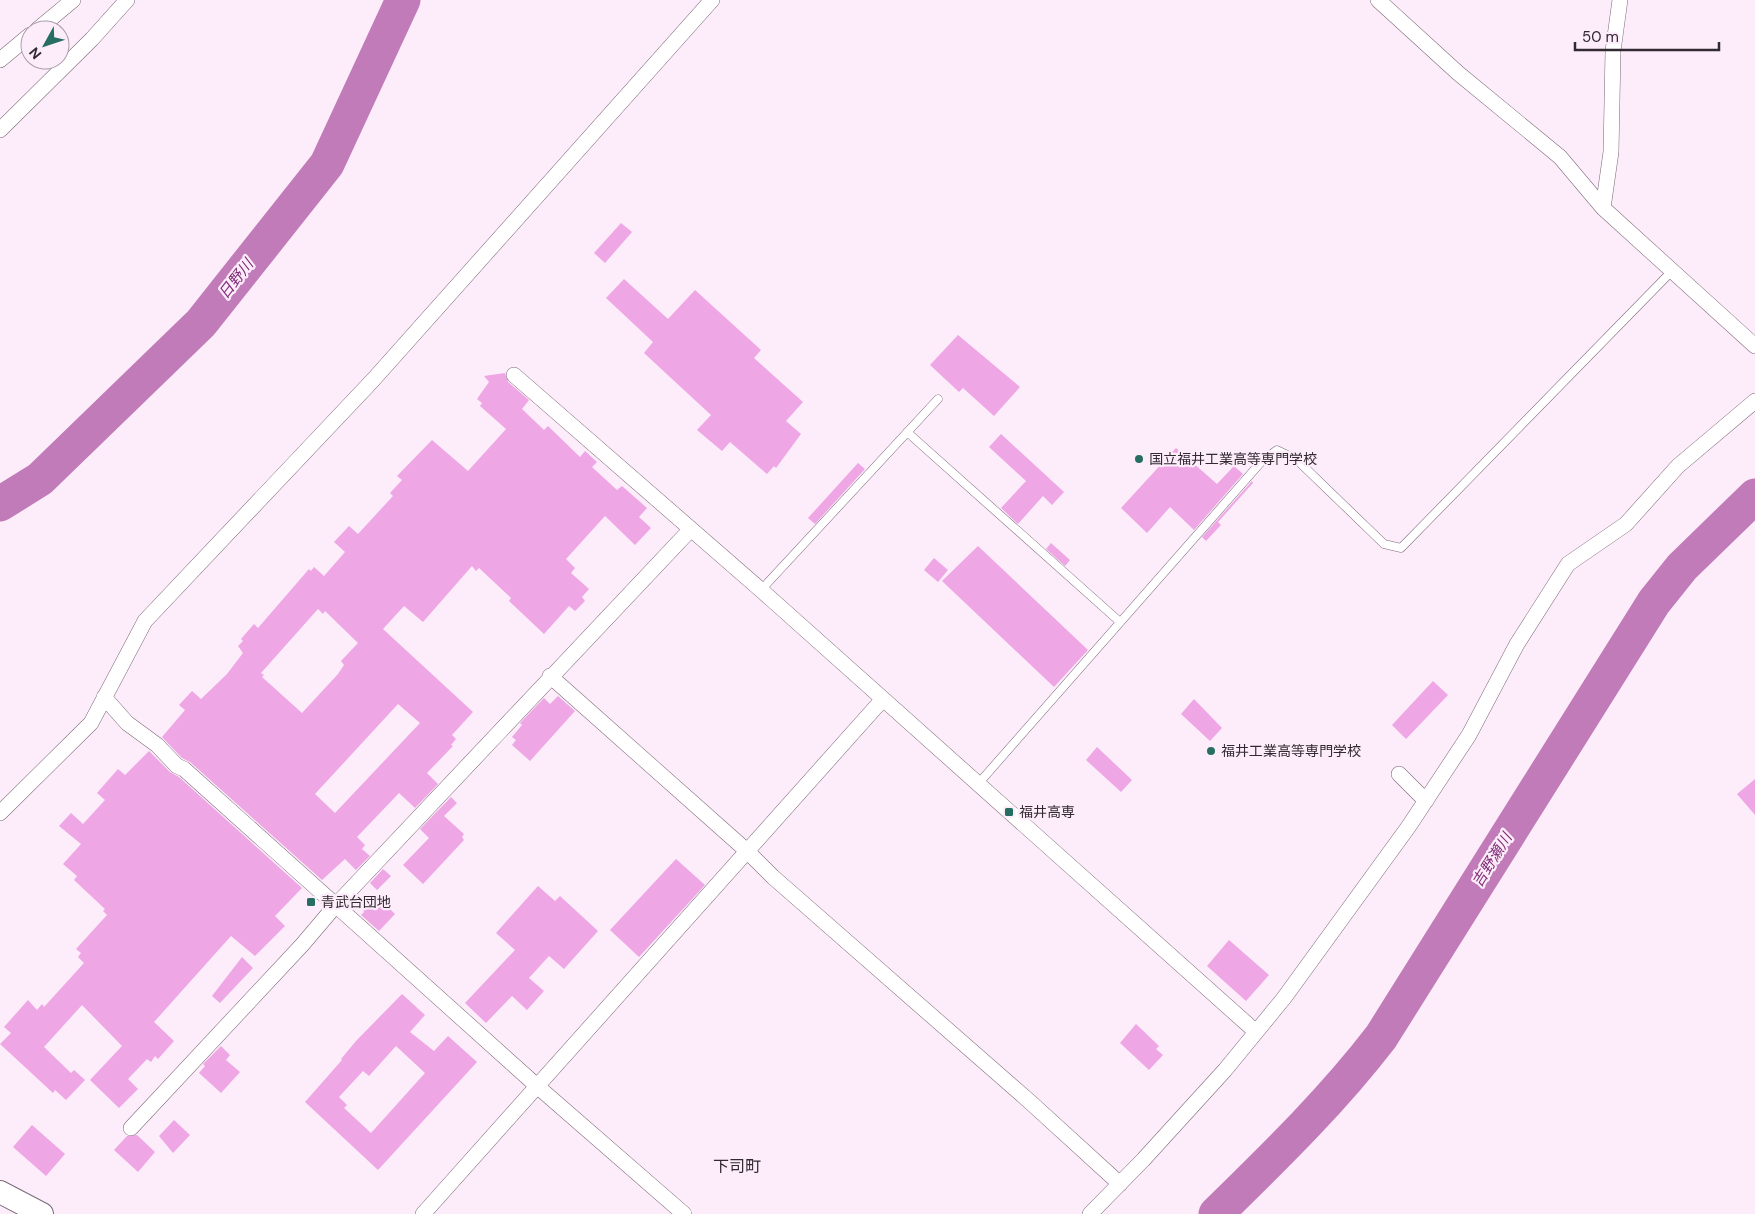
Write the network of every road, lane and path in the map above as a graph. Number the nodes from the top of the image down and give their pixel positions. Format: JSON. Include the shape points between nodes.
{"nodes":[{"id":1,"x":73,"y":0,"type":"edge"},
{"id":2,"x":127,"y":0,"type":"edge"},
{"id":3,"x":712,"y":0,"type":"edge"},
{"id":4,"x":1378,"y":0,"type":"edge"},
{"id":5,"x":1620,"y":0,"type":"edge"},
{"id":6,"x":48,"y":20,"type":"edge"},
{"id":7,"x":20,"y":43,"type":"edge"},
{"id":8,"x":0,"y":60,"type":"edge"},
{"id":9,"x":0,"y":130,"type":"edge"},
{"id":10,"x":1603,"y":208,"type":"junction"},
{"id":11,"x":1672,"y":271,"type":"junction"},
{"id":12,"x":1755,"y":346,"type":"edge"},
{"id":13,"x":514,"y":375,"type":"dead end"},
{"id":14,"x":938,"y":399,"type":"dead end"},
{"id":15,"x":1755,"y":401,"type":"edge"},
{"id":16,"x":907,"y":432,"type":"junction"},
{"id":17,"x":691,"y":529,"type":"junction"},
{"id":18,"x":760,"y":590,"type":"junction"},
{"id":19,"x":1120,"y":622,"type":"junction"},
{"id":20,"x":550,"y":676,"type":"junction"},
{"id":21,"x":104,"y":697,"type":"junction"},
{"id":22,"x":883,"y":699,"type":"junction"},
{"id":23,"x":1398,"y":774,"type":"dead end"},
{"id":24,"x":978,"y":784,"type":"junction"},
{"id":25,"x":1426,"y":801,"type":"junction"},
{"id":26,"x":0,"y":813,"type":"edge"},
{"id":27,"x":747,"y":851,"type":"junction"},
{"id":28,"x":336,"y":904,"type":"junction"},
{"id":29,"x":1255,"y":1031,"type":"junction"},
{"id":30,"x":537,"y":1086,"type":"junction"},
{"id":31,"x":131,"y":1128,"type":"dead end"},
{"id":32,"x":1120,"y":1184,"type":"junction"},
{"id":33,"x":0,"y":1192,"type":"edge"},
{"id":34,"x":42,"y":1214,"type":"edge"},
{"id":35,"x":423,"y":1214,"type":"edge"},
{"id":36,"x":684,"y":1214,"type":"edge"},
{"id":37,"x":1090,"y":1214,"type":"edge"}],
"edges":[{"from":1,"to":6,"type":"street"},
{"from":2,"to":9,"type":"street"},
{"from":3,"to":21,"type":"street","via":[[373,380],[145,621]]},
{"from":4,"to":10,"type":"street","via":[[1458,73],[1560,157]]},
{"from":5,"to":10,"type":"street","via":[[1614,51],[1611,152]]},
{"from":7,"to":8,"type":"street"},
{"from":10,"to":11,"type":"street"},
{"from":11,"to":12,"type":"street"},
{"from":11,"to":19,"type":"lane","via":[[1401,548],[1384,544],[1296,459],[1277,450],[1262,461]]},
{"from":13,"to":17,"type":"street"},
{"from":14,"to":16,"type":"lane"},
{"from":15,"to":25,"type":"street","via":[[1678,466],[1626,524],[1568,564],[1517,644],[1468,735]]},
{"from":16,"to":18,"type":"lane"},
{"from":16,"to":19,"type":"lane"},
{"from":17,"to":18,"type":"street"},
{"from":17,"to":20,"type":"street"},
{"from":18,"to":22,"type":"street"},
{"from":19,"to":24,"type":"lane"},
{"from":20,"to":27,"type":"street"},
{"from":20,"to":28,"type":"street"},
{"from":21,"to":26,"type":"street","via":[[91,723]]},
{"from":21,"to":28,"type":"street","via":[[127,723],[157,745]]},
{"from":22,"to":24,"type":"street"},
{"from":22,"to":27,"type":"street"},
{"from":23,"to":25,"type":"street"},
{"from":24,"to":29,"type":"street"},
{"from":25,"to":29,"type":"street","via":[[1284,998]]},
{"from":27,"to":30,"type":"street"},
{"from":27,"to":32,"type":"street"},
{"from":28,"to":30,"type":"street"},
{"from":28,"to":31,"type":"street","via":[[302,945]]},
{"from":29,"to":32,"type":"street","via":[[1225,1070]]},
{"from":30,"to":35,"type":"street"},
{"from":30,"to":36,"type":"street"},
{"from":32,"to":37,"type":"street"},
{"from":33,"to":34,"type":"main road"}]}
